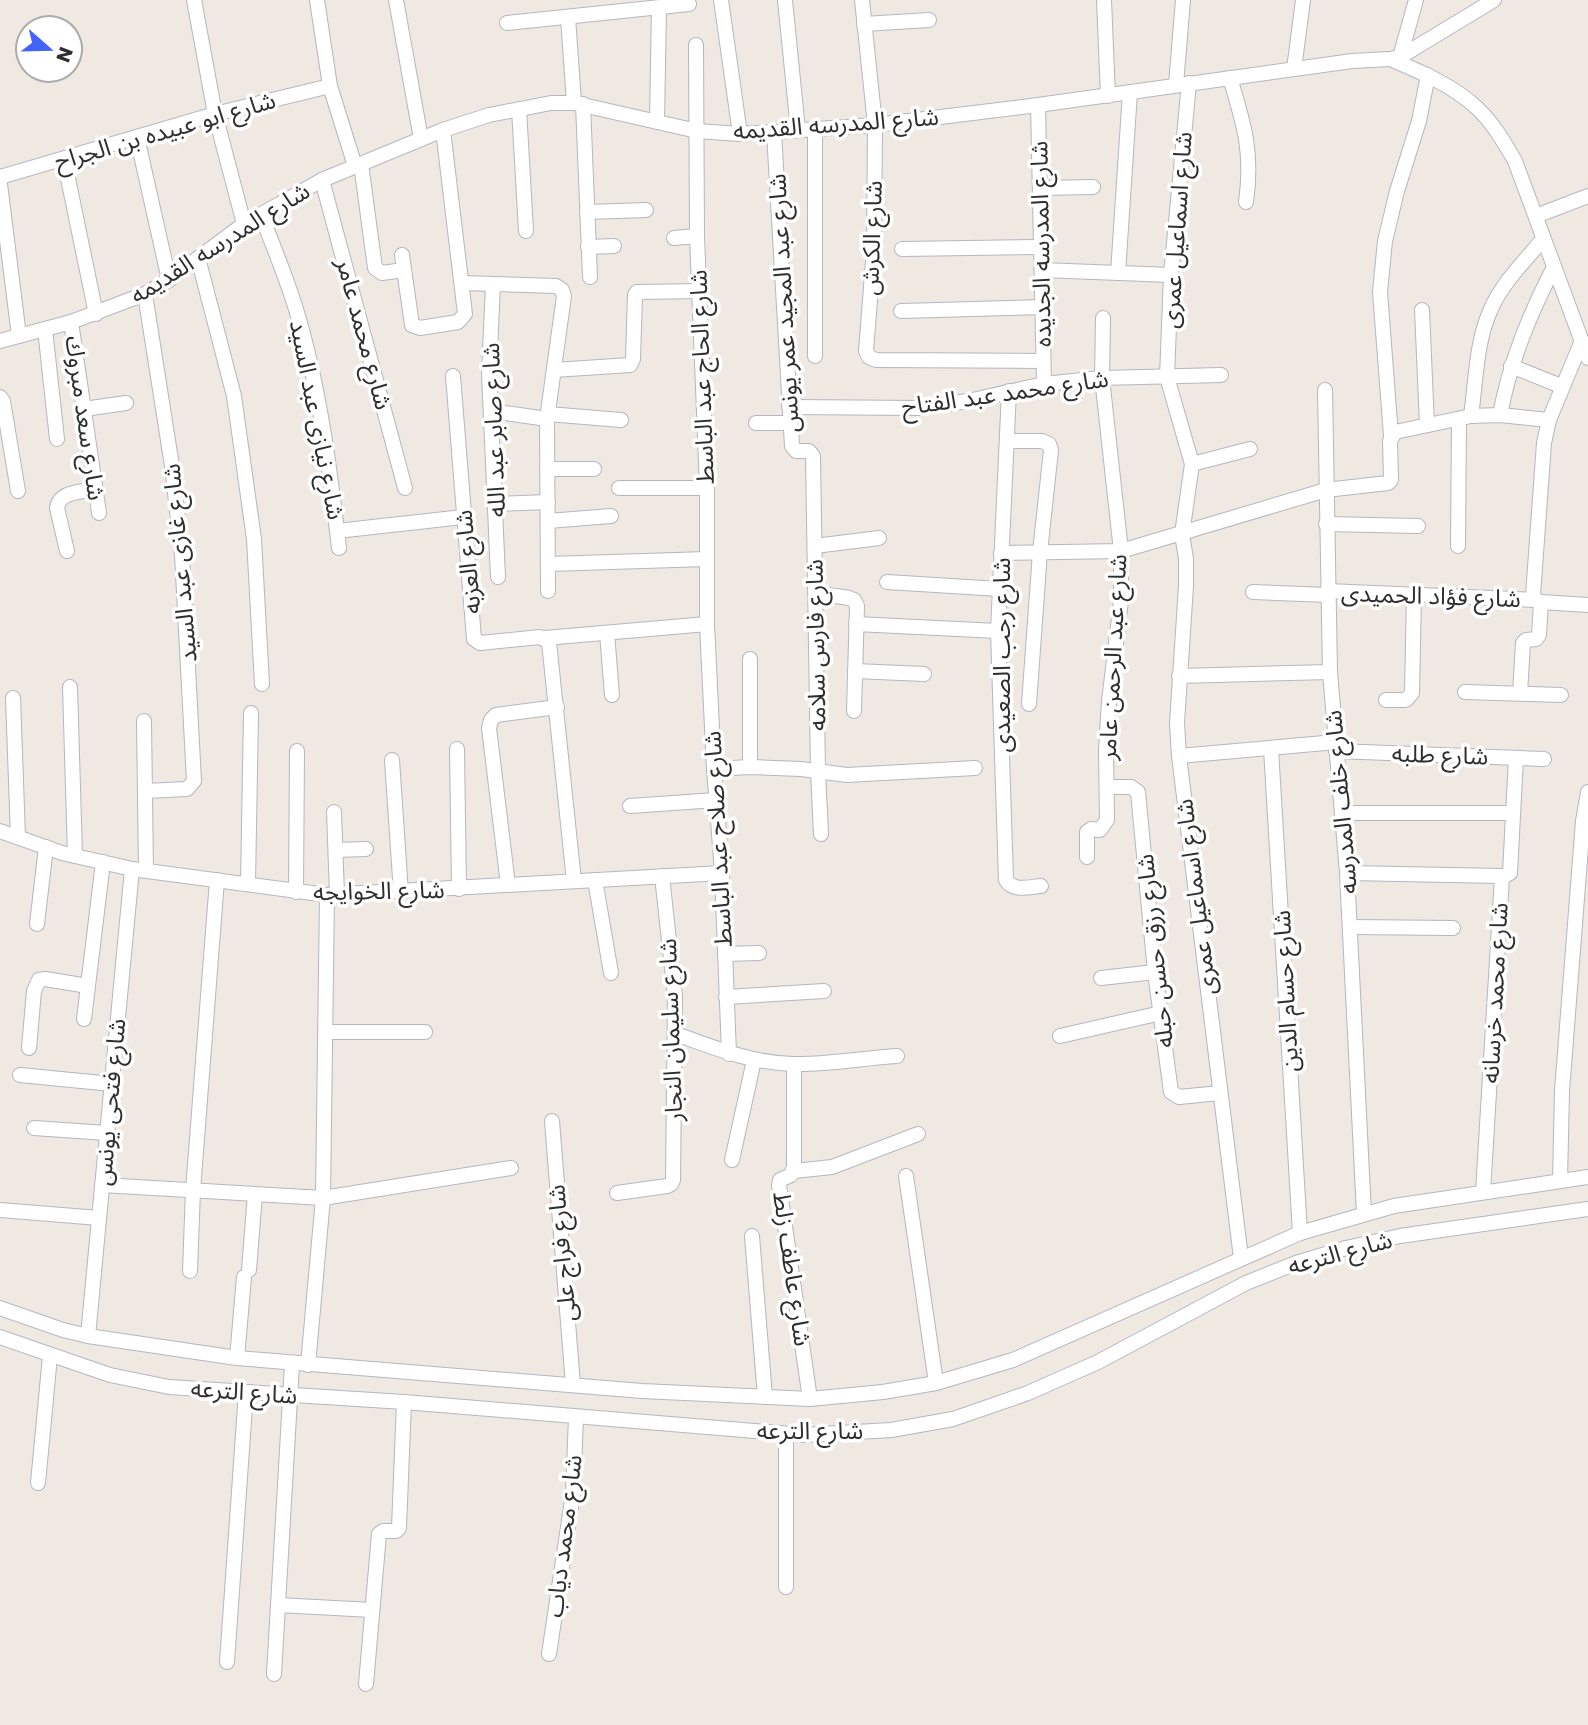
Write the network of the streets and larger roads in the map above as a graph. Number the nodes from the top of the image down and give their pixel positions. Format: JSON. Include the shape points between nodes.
{"nodes":[{"id":1,"x":194,"y":0,"type":"edge"},
{"id":2,"x":317,"y":0,"type":"edge"},
{"id":3,"x":396,"y":0,"type":"edge"},
{"id":4,"x":721,"y":0,"type":"edge"},
{"id":5,"x":785,"y":0,"type":"edge"},
{"id":6,"x":862,"y":0,"type":"edge"},
{"id":7,"x":1104,"y":0,"type":"edge"},
{"id":8,"x":1183,"y":0,"type":"edge"},
{"id":9,"x":1303,"y":0,"type":"edge"},
{"id":10,"x":1416,"y":0,"type":"edge"},
{"id":11,"x":1494,"y":0,"type":"edge"},
{"id":12,"x":689,"y":4,"type":"dead end"},
{"id":13,"x":659,"y":8,"type":"junction"},
{"id":14,"x":568,"y":17,"type":"junction"},
{"id":15,"x":929,"y":20,"type":"dead end"},
{"id":16,"x":507,"y":23,"type":"dead end"},
{"id":17,"x":864,"y":24,"type":"junction"},
{"id":18,"x":696,"y":45,"type":"dead end"},
{"id":19,"x":1395,"y":58,"type":"junction"},
{"id":20,"x":1294,"y":69,"type":"junction"},
{"id":21,"x":1428,"y":75,"type":"junction"},
{"id":22,"x":1230,"y":78,"type":"junction"},
{"id":23,"x":1183,"y":84,"type":"junction"},
{"id":24,"x":330,"y":86,"type":"junction"},
{"id":25,"x":1130,"y":92,"type":"junction"},
{"id":26,"x":1108,"y":96,"type":"junction"},
{"id":27,"x":578,"y":104,"type":"junction"},
{"id":28,"x":1038,"y":105,"type":"junction"},
{"id":29,"x":519,"y":109,"type":"junction"},
{"id":30,"x":215,"y":114,"type":"junction"},
{"id":31,"x":657,"y":122,"type":"junction"},
{"id":32,"x":875,"y":125,"type":"junction"},
{"id":33,"x":815,"y":129,"type":"junction"},
{"id":34,"x":443,"y":130,"type":"junction"},
{"id":35,"x":798,"y":130,"type":"junction"},
{"id":36,"x":697,"y":131,"type":"junction"},
{"id":37,"x":774,"y":132,"type":"junction"},
{"id":38,"x":740,"y":134,"type":"junction"},
{"id":39,"x":137,"y":137,"type":"junction"},
{"id":40,"x":421,"y":139,"type":"junction"},
{"id":41,"x":64,"y":159,"type":"junction"},
{"id":42,"x":358,"y":165,"type":"junction"},
{"id":43,"x":0,"y":177,"type":"edge"},
{"id":44,"x":322,"y":180,"type":"junction"},
{"id":45,"x":0,"y":184,"type":"edge"},
{"id":46,"x":1093,"y":187,"type":"dead end"},
{"id":47,"x":1040,"y":188,"type":"junction"},
{"id":48,"x":1588,"y":196,"type":"edge"},
{"id":49,"x":1246,"y":202,"type":"dead end"},
{"id":50,"x":646,"y":210,"type":"dead end"},
{"id":51,"x":587,"y":212,"type":"junction"},
{"id":52,"x":261,"y":215,"type":"junction"},
{"id":53,"x":1536,"y":216,"type":"junction"},
{"id":54,"x":244,"y":224,"type":"junction"},
{"id":55,"x":526,"y":231,"type":"dead end"},
{"id":56,"x":696,"y":236,"type":"junction"},
{"id":57,"x":674,"y":238,"type":"dead end"},
{"id":58,"x":1543,"y":239,"type":"junction"},
{"id":59,"x":614,"y":246,"type":"dead end"},
{"id":60,"x":589,"y":247,"type":"junction"},
{"id":61,"x":1041,"y":247,"type":"junction"},
{"id":62,"x":902,"y":249,"type":"dead end"},
{"id":63,"x":402,"y":255,"type":"dead end"},
{"id":64,"x":198,"y":258,"type":"junction"},
{"id":65,"x":1553,"y":269,"type":"junction"},
{"id":66,"x":404,"y":270,"type":"junction"},
{"id":67,"x":1042,"y":271,"type":"junction"},
{"id":68,"x":1118,"y":273,"type":"junction"},
{"id":69,"x":1171,"y":275,"type":"junction"},
{"id":70,"x":590,"y":277,"type":"dead end"},
{"id":71,"x":169,"y":280,"type":"junction"},
{"id":72,"x":462,"y":283,"type":"junction"},
{"id":73,"x":493,"y":284,"type":"junction"},
{"id":74,"x":700,"y":291,"type":"junction"},
{"id":75,"x":145,"y":294,"type":"junction"},
{"id":76,"x":1042,"y":307,"type":"junction"},
{"id":77,"x":1422,"y":310,"type":"dead end"},
{"id":78,"x":901,"y":311,"type":"dead end"},
{"id":79,"x":96,"y":314,"type":"junction"},
{"id":80,"x":1103,"y":318,"type":"dead end"},
{"id":81,"x":71,"y":322,"type":"junction"},
{"id":82,"x":45,"y":329,"type":"junction"},
{"id":83,"x":19,"y":336,"type":"junction"},
{"id":84,"x":0,"y":341,"type":"edge"},
{"id":85,"x":1581,"y":344,"type":"junction"},
{"id":86,"x":866,"y":351,"type":"joint"},
{"id":87,"x":815,"y":356,"type":"dead end"},
{"id":88,"x":1588,"y":358,"type":"edge"},
{"id":89,"x":1043,"y":361,"type":"junction"},
{"id":90,"x":1511,"y":366,"type":"junction"},
{"id":91,"x":554,"y":370,"type":"junction"},
{"id":92,"x":1221,"y":375,"type":"dead end"},
{"id":93,"x":453,"y":376,"type":"dead end"},
{"id":94,"x":1167,"y":377,"type":"junction"},
{"id":95,"x":1102,"y":378,"type":"junction"},
{"id":96,"x":1044,"y":384,"type":"junction"},
{"id":97,"x":1562,"y":386,"type":"junction"},
{"id":98,"x":1325,"y":390,"type":"dead end"},
{"id":99,"x":1009,"y":391,"type":"junction"},
{"id":100,"x":0,"y":397,"type":"edge"},
{"id":101,"x":126,"y":403,"type":"dead end"},
{"id":102,"x":789,"y":407,"type":"junction"},
{"id":103,"x":84,"y":410,"type":"junction"},
{"id":104,"x":491,"y":411,"type":"junction"},
{"id":105,"x":1500,"y":415,"type":"junction"},
{"id":106,"x":548,"y":416,"type":"junction"},
{"id":107,"x":1465,"y":417,"type":"junction"},
{"id":108,"x":621,"y":420,"type":"dead end"},
{"id":109,"x":1549,"y":420,"type":"junction"},
{"id":110,"x":756,"y":423,"type":"dead end"},
{"id":111,"x":790,"y":423,"type":"junction"},
{"id":112,"x":1427,"y":425,"type":"junction"},
{"id":113,"x":1391,"y":436,"type":"junction"},
{"id":114,"x":57,"y":439,"type":"dead end"},
{"id":115,"x":1007,"y":441,"type":"junction"},
{"id":116,"x":1250,"y":449,"type":"dead end"},
{"id":117,"x":813,"y":456,"type":"joint"},
{"id":118,"x":1192,"y":464,"type":"junction"},
{"id":119,"x":594,"y":469,"type":"dead end"},
{"id":120,"x":547,"y":470,"type":"junction"},
{"id":121,"x":405,"y":488,"type":"dead end"},
{"id":122,"x":619,"y":488,"type":"dead end"},
{"id":123,"x":707,"y":488,"type":"junction"},
{"id":124,"x":96,"y":489,"type":"junction"},
{"id":125,"x":1326,"y":490,"type":"junction"},
{"id":126,"x":18,"y":491,"type":"dead end"},
{"id":127,"x":548,"y":502,"type":"junction"},
{"id":128,"x":496,"y":504,"type":"junction"},
{"id":129,"x":99,"y":513,"type":"dead end"},
{"id":130,"x":611,"y":516,"type":"dead end"},
{"id":131,"x":463,"y":517,"type":"junction"},
{"id":132,"x":548,"y":521,"type":"junction"},
{"id":133,"x":1326,"y":524,"type":"junction"},
{"id":134,"x":1418,"y":526,"type":"dead end"},
{"id":135,"x":337,"y":531,"type":"junction"},
{"id":136,"x":1182,"y":534,"type":"junction"},
{"id":137,"x":879,"y":538,"type":"dead end"},
{"id":138,"x":815,"y":546,"type":"junction"},
{"id":139,"x":1458,"y":546,"type":"dead end"},
{"id":140,"x":339,"y":548,"type":"dead end"},
{"id":141,"x":67,"y":551,"type":"dead end"},
{"id":142,"x":1121,"y":551,"type":"junction"},
{"id":143,"x":1040,"y":552,"type":"junction"},
{"id":144,"x":1002,"y":553,"type":"junction"},
{"id":145,"x":707,"y":559,"type":"junction"},
{"id":146,"x":548,"y":564,"type":"junction"},
{"id":147,"x":498,"y":577,"type":"dead end"},
{"id":148,"x":887,"y":582,"type":"dead end"},
{"id":149,"x":1000,"y":589,"type":"junction"},
{"id":150,"x":548,"y":590,"type":"dead end"},
{"id":151,"x":1253,"y":592,"type":"dead end"},
{"id":152,"x":816,"y":593,"type":"junction"},
{"id":153,"x":1327,"y":593,"type":"junction"},
{"id":154,"x":1414,"y":594,"type":"junction"},
{"id":155,"x":1538,"y":601,"type":"junction"},
{"id":156,"x":1588,"y":605,"type":"edge"},
{"id":157,"x":707,"y":624,"type":"junction"},
{"id":158,"x":856,"y":624,"type":"junction"},
{"id":159,"x":998,"y":631,"type":"junction"},
{"id":160,"x":607,"y":633,"type":"junction"},
{"id":161,"x":545,"y":638,"type":"junction"},
{"id":162,"x":750,"y":659,"type":"dead end"},
{"id":163,"x":855,"y":671,"type":"junction"},
{"id":164,"x":1330,"y":672,"type":"junction"},
{"id":165,"x":924,"y":674,"type":"dead end"},
{"id":166,"x":1179,"y":676,"type":"junction"},
{"id":167,"x":262,"y":684,"type":"dead end"},
{"id":168,"x":70,"y":687,"type":"dead end"},
{"id":169,"x":1465,"y":692,"type":"dead end"},
{"id":170,"x":1520,"y":694,"type":"junction"},
{"id":171,"x":612,"y":695,"type":"dead end"},
{"id":172,"x":1562,"y":695,"type":"dead end"},
{"id":173,"x":13,"y":698,"type":"dead end"},
{"id":174,"x":1387,"y":700,"type":"dead end"},
{"id":175,"x":1029,"y":704,"type":"dead end"},
{"id":176,"x":557,"y":707,"type":"junction"},
{"id":177,"x":854,"y":711,"type":"dead end"},
{"id":178,"x":251,"y":713,"type":"dead end"},
{"id":179,"x":144,"y":721,"type":"dead end"},
{"id":180,"x":1336,"y":747,"type":"junction"},
{"id":181,"x":457,"y":749,"type":"dead end"},
{"id":182,"x":1271,"y":749,"type":"junction"},
{"id":183,"x":297,"y":751,"type":"dead end"},
{"id":184,"x":1179,"y":756,"type":"junction"},
{"id":185,"x":1516,"y":758,"type":"junction"},
{"id":186,"x":1544,"y":759,"type":"dead end"},
{"id":187,"x":392,"y":760,"type":"dead end"},
{"id":188,"x":750,"y":767,"type":"junction"},
{"id":189,"x":975,"y":768,"type":"dead end"},
{"id":190,"x":714,"y":769,"type":"junction"},
{"id":191,"x":818,"y":771,"type":"junction"},
{"id":192,"x":1107,"y":787,"type":"junction"},
{"id":193,"x":145,"y":791,"type":"junction"},
{"id":194,"x":1588,"y":792,"type":"edge"},
{"id":195,"x":716,"y":800,"type":"junction"},
{"id":196,"x":629,"y":806,"type":"dead end"},
{"id":197,"x":334,"y":812,"type":"dead end"},
{"id":198,"x":1342,"y":813,"type":"junction"},
{"id":199,"x":1513,"y":813,"type":"junction"},
{"id":200,"x":0,"y":831,"type":"edge"},
{"id":201,"x":821,"y":834,"type":"dead end"},
{"id":202,"x":18,"y":837,"type":"junction"},
{"id":203,"x":46,"y":847,"type":"junction"},
{"id":204,"x":366,"y":849,"type":"dead end"},
{"id":205,"x":336,"y":850,"type":"junction"},
{"id":206,"x":75,"y":856,"type":"junction"},
{"id":207,"x":1087,"y":857,"type":"dead end"},
{"id":208,"x":103,"y":863,"type":"junction"},
{"id":209,"x":139,"y":869,"type":"junction"},
{"id":210,"x":722,"y":873,"type":"junction"},
{"id":211,"x":1347,"y":873,"type":"junction"},
{"id":212,"x":1502,"y":876,"type":"junction"},
{"id":213,"x":662,"y":877,"type":"junction"},
{"id":214,"x":218,"y":880,"type":"junction"},
{"id":215,"x":595,"y":880,"type":"junction"},
{"id":216,"x":574,"y":881,"type":"junction"},
{"id":217,"x":248,"y":884,"type":"junction"},
{"id":218,"x":508,"y":885,"type":"junction"},
{"id":219,"x":1041,"y":886,"type":"dead end"},
{"id":220,"x":458,"y":889,"type":"junction"},
{"id":221,"x":296,"y":892,"type":"junction"},
{"id":222,"x":401,"y":892,"type":"junction"},
{"id":223,"x":332,"y":895,"type":"junction"},
{"id":224,"x":37,"y":924,"type":"dead end"},
{"id":225,"x":1350,"y":927,"type":"junction"},
{"id":226,"x":1454,"y":928,"type":"dead end"},
{"id":227,"x":759,"y":953,"type":"dead end"},
{"id":228,"x":725,"y":954,"type":"junction"},
{"id":229,"x":1155,"y":972,"type":"junction"},
{"id":230,"x":611,"y":973,"type":"dead end"},
{"id":231,"x":1101,"y":978,"type":"dead end"},
{"id":232,"x":88,"y":986,"type":"junction"},
{"id":233,"x":824,"y":991,"type":"dead end"},
{"id":234,"x":726,"y":997,"type":"junction"},
{"id":235,"x":1161,"y":1013,"type":"junction"},
{"id":236,"x":85,"y":1019,"type":"dead end"},
{"id":237,"x":326,"y":1032,"type":"junction"},
{"id":238,"x":425,"y":1032,"type":"dead end"},
{"id":239,"x":676,"y":1034,"type":"junction"},
{"id":240,"x":1060,"y":1036,"type":"dead end"},
{"id":241,"x":29,"y":1048,"type":"dead end"},
{"id":242,"x":729,"y":1054,"type":"junction"},
{"id":243,"x":897,"y":1056,"type":"dead end"},
{"id":244,"x":754,"y":1059,"type":"junction"},
{"id":245,"x":794,"y":1064,"type":"junction"},
{"id":246,"x":20,"y":1075,"type":"dead end"},
{"id":247,"x":112,"y":1084,"type":"junction"},
{"id":248,"x":1220,"y":1093,"type":"junction"},
{"id":249,"x":552,"y":1121,"type":"dead end"},
{"id":250,"x":34,"y":1128,"type":"dead end"},
{"id":251,"x":107,"y":1133,"type":"junction"},
{"id":252,"x":918,"y":1134,"type":"dead end"},
{"id":253,"x":732,"y":1160,"type":"dead end"},
{"id":254,"x":511,"y":1168,"type":"dead end"},
{"id":255,"x":794,"y":1171,"type":"junction"},
{"id":256,"x":906,"y":1176,"type":"dead end"},
{"id":257,"x":1588,"y":1177,"type":"edge"},
{"id":258,"x":1560,"y":1181,"type":"junction"},
{"id":259,"x":102,"y":1185,"type":"junction"},
{"id":260,"x":193,"y":1190,"type":"junction"},
{"id":261,"x":1483,"y":1192,"type":"junction"},
{"id":262,"x":617,"y":1193,"type":"dead end"},
{"id":263,"x":255,"y":1194,"type":"junction"},
{"id":264,"x":323,"y":1198,"type":"junction"},
{"id":265,"x":1588,"y":1209,"type":"edge"},
{"id":266,"x":0,"y":1210,"type":"edge"},
{"id":267,"x":1364,"y":1214,"type":"junction"},
{"id":268,"x":99,"y":1217,"type":"junction"},
{"id":269,"x":1300,"y":1233,"type":"junction"},
{"id":270,"x":752,"y":1236,"type":"dead end"},
{"id":271,"x":1241,"y":1258,"type":"junction"},
{"id":272,"x":190,"y":1271,"type":"dead end"},
{"id":273,"x":0,"y":1308,"type":"edge"},
{"id":274,"x":88,"y":1336,"type":"junction"},
{"id":275,"x":0,"y":1337,"type":"edge"},
{"id":276,"x":50,"y":1356,"type":"junction"},
{"id":277,"x":237,"y":1358,"type":"junction"},
{"id":278,"x":292,"y":1364,"type":"junction"},
{"id":279,"x":308,"y":1365,"type":"junction"},
{"id":280,"x":936,"y":1383,"type":"junction"},
{"id":281,"x":573,"y":1385,"type":"junction"},
{"id":282,"x":246,"y":1392,"type":"junction"},
{"id":283,"x":289,"y":1396,"type":"junction"},
{"id":284,"x":765,"y":1397,"type":"junction"},
{"id":285,"x":810,"y":1399,"type":"junction"},
{"id":286,"x":404,"y":1402,"type":"junction"},
{"id":287,"x":576,"y":1417,"type":"junction"},
{"id":288,"x":786,"y":1434,"type":"junction"},
{"id":289,"x":38,"y":1483,"type":"dead end"},
{"id":290,"x":786,"y":1587,"type":"dead end"},
{"id":291,"x":278,"y":1605,"type":"junction"},
{"id":292,"x":372,"y":1610,"type":"junction"},
{"id":293,"x":549,"y":1654,"type":"dead end"},
{"id":294,"x":226,"y":1662,"type":"dead end"},
{"id":295,"x":274,"y":1674,"type":"dead end"},
{"id":296,"x":366,"y":1684,"type":"dead end"}],
"edges":[{"from":1,"to":30,"type":"street"},
{"from":2,"to":24,"type":"street"},
{"from":3,"to":40,"type":"street"},
{"from":4,"to":38,"type":"street"},
{"from":5,"to":35,"type":"street"},
{"from":6,"to":17,"type":"street","name":"شارع الكرش"},
{"from":7,"to":26,"type":"street"},
{"from":8,"to":23,"type":"street","name":"شارع اسماعيل عمرى"},
{"from":9,"to":20,"type":"street"},
{"from":10,"to":19,"type":"street"},
{"from":11,"to":19,"type":"street"},
{"from":12,"to":13,"type":"street"},
{"from":13,"to":14,"type":"street"},
{"from":13,"to":31,"type":"street"},
{"from":14,"to":16,"type":"street"},
{"from":14,"to":27,"type":"street"},
{"from":15,"to":17,"type":"street"},
{"from":17,"to":32,"type":"street","name":"شارع الكرش"},
{"from":18,"to":36,"type":"street","name":"شارع الحاج عبد الباسط"},
{"from":19,"to":20,"type":"street","name":"شارع المدرسه القديمه"},
{"from":19,"to":21,"type":"street"},
{"from":20,"to":22,"type":"street","name":"شارع المدرسه القديمه"},
{"from":21,"to":53,"type":"street","via":[[1475,106],[1498,133],[1515,161]]},
{"from":21,"to":113,"type":"street","via":[[1385,241],[1380,292]]},
{"from":22,"to":23,"type":"street","name":"شارع المدرسه القديمه"},
{"from":22,"to":49,"type":"street","via":[[1247,138]]},
{"from":23,"to":25,"type":"street","name":"شارع المدرسه القديمه"},
{"from":23,"to":69,"type":"street","name":"شارع اسماعيل عمرى"},
{"from":24,"to":30,"type":"street","name":"شارع ابو عبيده بن الجراح"},
{"from":24,"to":42,"type":"street"},
{"from":25,"to":26,"type":"street","name":"شارع المدرسه القديمه"},
{"from":25,"to":68,"type":"street"},
{"from":26,"to":28,"type":"street","name":"شارع المدرسه القديمه"},
{"from":27,"to":29,"type":"street","name":"شارع المدرسه القديمه"},
{"from":27,"to":31,"type":"street","name":"شارع المدرسه القديمه"},
{"from":27,"to":51,"type":"street"},
{"from":28,"to":32,"type":"street","name":"شارع المدرسه القديمه"},
{"from":28,"to":47,"type":"street","name":"شارع المدرسه الجديده"},
{"from":29,"to":34,"type":"street","name":"شارع المدرسه القديمه"},
{"from":29,"to":55,"type":"street"},
{"from":30,"to":39,"type":"street","name":"شارع ابو عبيده بن الجراح"},
{"from":30,"to":54,"type":"street"},
{"from":31,"to":36,"type":"street","name":"شارع المدرسه القديمه"},
{"from":32,"to":33,"type":"street","name":"شارع المدرسه القديمه"},
{"from":32,"to":86,"type":"street","name":"شارع الكرش","via":[[874,249]]},
{"from":33,"to":35,"type":"street","name":"شارع المدرسه القديمه"},
{"from":33,"to":87,"type":"street"},
{"from":34,"to":40,"type":"street","name":"شارع المدرسه القديمه"},
{"from":34,"to":72,"type":"street"},
{"from":35,"to":37,"type":"street","name":"شارع المدرسه القديمه"},
{"from":36,"to":38,"type":"street","name":"شارع المدرسه القديمه"},
{"from":36,"to":56,"type":"street","name":"شارع الحاج عبد الباسط"},
{"from":37,"to":38,"type":"street","name":"شارع المدرسه القديمه"},
{"from":37,"to":102,"type":"street","name":"شارع عبد المجيد عمر يونس"},
{"from":39,"to":41,"type":"street","name":"شارع ابو عبيده بن الجراح"},
{"from":39,"to":71,"type":"street"},
{"from":40,"to":42,"type":"street","name":"شارع المدرسه القديمه"},
{"from":41,"to":43,"type":"street","name":"شارع ابو عبيده بن الجراح"},
{"from":41,"to":79,"type":"street"},
{"from":42,"to":44,"type":"street","name":"شارع المدرسه القديمه"},
{"from":42,"to":66,"type":"street","via":[[375,268],[382,273]]},
{"from":44,"to":52,"type":"street","name":"شارع المدرسه القديمه"},
{"from":44,"to":121,"type":"street","name":"شارع محمد عامر"},
{"from":45,"to":83,"type":"street"},
{"from":46,"to":47,"type":"street"},
{"from":47,"to":61,"type":"street","name":"شارع المدرسه الجديده"},
{"from":48,"to":53,"type":"street"},
{"from":50,"to":51,"type":"street"},
{"from":51,"to":60,"type":"street"},
{"from":52,"to":54,"type":"street","name":"شارع المدرسه القديمه"},
{"from":52,"to":135,"type":"street","name":"شارع نيازى عبد السيد","via":[[285,275],[307,351]]},
{"from":53,"to":58,"type":"street"},
{"from":54,"to":64,"type":"street","name":"شارع المدرسه القديمه"},
{"from":56,"to":57,"type":"street"},
{"from":56,"to":74,"type":"street","name":"شارع الحاج عبد الباسط"},
{"from":58,"to":65,"type":"street"},
{"from":58,"to":107,"type":"street","via":[[1492,306]]},
{"from":59,"to":60,"type":"street"},
{"from":60,"to":70,"type":"street"},
{"from":61,"to":62,"type":"street"},
{"from":61,"to":67,"type":"street","name":"شارع المدرسه الجديده"},
{"from":63,"to":66,"type":"street"},
{"from":64,"to":71,"type":"street","name":"شارع المدرسه القديمه"},
{"from":64,"to":167,"type":"street","via":[[234,396],[254,539]]},
{"from":65,"to":85,"type":"street"},
{"from":65,"to":90,"type":"street"},
{"from":66,"to":72,"type":"street","via":[[410,321],[415,327],[458,322],[465,314]]},
{"from":67,"to":68,"type":"street"},
{"from":67,"to":76,"type":"street","name":"شارع المدرسه الجديده"},
{"from":68,"to":69,"type":"street"},
{"from":69,"to":94,"type":"street","name":"شارع اسماعيل عمرى"},
{"from":71,"to":75,"type":"street","name":"شارع المدرسه القديمه"},
{"from":72,"to":73,"type":"street"},
{"from":73,"to":91,"type":"street","via":[[562,290]]},
{"from":73,"to":104,"type":"street","name":"شارع صابر عبد الله","via":[[488,373]]},
{"from":74,"to":91,"type":"street","via":[[640,290],[635,295],[632,363],[627,366]]},
{"from":74,"to":123,"type":"street","name":"شارع الحاج عبد الباسط"},
{"from":75,"to":79,"type":"street","name":"شارع المدرسه القديمه"},
{"from":75,"to":193,"type":"street","name":"شارع غازى عبد السيد","via":[[182,555],[194,781],[187,789]]},
{"from":76,"to":78,"type":"street"},
{"from":76,"to":89,"type":"street","name":"شارع المدرسه الجديده"},
{"from":77,"to":112,"type":"street"},
{"from":79,"to":81,"type":"street","name":"شارع المدرسه القديمه"},
{"from":80,"to":95,"type":"street","name":"شارع عبد الرحمن عامر"},
{"from":81,"to":82,"type":"street","name":"شارع المدرسه القديمه"},
{"from":81,"to":103,"type":"street","name":"شارع سعد مبروك"},
{"from":82,"to":83,"type":"street","name":"شارع المدرسه القديمه"},
{"from":82,"to":114,"type":"street"},
{"from":83,"to":84,"type":"street","name":"شارع المدرسه القديمه"},
{"from":85,"to":88,"type":"street"},
{"from":85,"to":97,"type":"street"},
{"from":86,"to":89,"type":"street","name":"شارع محمد عبد الفتاح","via":[[876,360]]},
{"from":89,"to":96,"type":"street","name":"شارع المدرسه الجديده"},
{"from":90,"to":97,"type":"street"},
{"from":90,"to":105,"type":"street"},
{"from":91,"to":106,"type":"street"},
{"from":92,"to":94,"type":"street","name":"شارع محمد عبد الفتاح"},
{"from":93,"to":131,"type":"street","name":"شارع العزبه"},
{"from":94,"to":95,"type":"street","name":"شارع محمد عبد الفتاح"},
{"from":94,"to":118,"type":"street"},
{"from":95,"to":96,"type":"street","name":"شارع محمد عبد الفتاح"},
{"from":95,"to":142,"type":"street","name":"شارع عبد الرحمن عامر"},
{"from":96,"to":99,"type":"street","name":"شارع محمد عبد الفتاح"},
{"from":97,"to":109,"type":"street"},
{"from":98,"to":125,"type":"street","name":"شارع خلف المدرسه"},
{"from":99,"to":102,"type":"street","name":"شارع محمد عبد الفتاح","via":[[919,408]]},
{"from":99,"to":115,"type":"street","name":"شارع رجب الصعيدى"},
{"from":100,"to":126,"type":"street"},
{"from":101,"to":103,"type":"street"},
{"from":102,"to":111,"type":"street","name":"شارع عبد المجيد عمر يونس"},
{"from":103,"to":124,"type":"street","name":"شارع سعد مبروك"},
{"from":104,"to":106,"type":"street"},
{"from":104,"to":128,"type":"street","name":"شارع صابر عبد الله"},
{"from":105,"to":107,"type":"street"},
{"from":105,"to":109,"type":"street"},
{"from":106,"to":108,"type":"street"},
{"from":106,"to":120,"type":"street"},
{"from":107,"to":112,"type":"street"},
{"from":107,"to":139,"type":"street"},
{"from":109,"to":155,"type":"street","via":[[1533,595]]},
{"from":110,"to":111,"type":"street"},
{"from":111,"to":117,"type":"street","name":"شارع عبد المجيد عمر يونس","via":[[793,449]]},
{"from":112,"to":113,"type":"street"},
{"from":113,"to":125,"type":"street","via":[[1388,483]]},
{"from":115,"to":143,"type":"street","via":[[1042,441],[1051,450]]},
{"from":115,"to":144,"type":"street","name":"شارع رجب الصعيدى"},
{"from":116,"to":118,"type":"street"},
{"from":117,"to":138,"type":"street","name":"شارع فارس سلامه"},
{"from":118,"to":136,"type":"street"},
{"from":119,"to":120,"type":"street"},
{"from":120,"to":127,"type":"street"},
{"from":122,"to":123,"type":"street"},
{"from":123,"to":145,"type":"street","name":"شارع الحاج عبد الباسط"},
{"from":124,"to":129,"type":"street","name":"شارع سعد مبروك"},
{"from":124,"to":141,"type":"street","via":[[58,501]]},
{"from":125,"to":133,"type":"street","name":"شارع خلف المدرسه"},
{"from":125,"to":136,"type":"street"},
{"from":127,"to":128,"type":"street"},
{"from":127,"to":132,"type":"street"},
{"from":128,"to":147,"type":"street","name":"شارع صابر عبد الله"},
{"from":130,"to":132,"type":"street"},
{"from":131,"to":135,"type":"street"},
{"from":131,"to":161,"type":"street","name":"شارع العزبه","via":[[474,639],[480,643]]},
{"from":132,"to":146,"type":"street"},
{"from":133,"to":134,"type":"street"},
{"from":133,"to":153,"type":"street","name":"شارع خلف المدرسه"},
{"from":135,"to":140,"type":"street","name":"شارع نيازى عبد السيد"},
{"from":136,"to":142,"type":"street"},
{"from":136,"to":166,"type":"street","name":"شارع اسماعيل عمرى","via":[[1186,586]]},
{"from":137,"to":138,"type":"street"},
{"from":138,"to":152,"type":"street","name":"شارع فارس سلامه"},
{"from":142,"to":143,"type":"street"},
{"from":142,"to":192,"type":"street","name":"شارع عبد الرحمن عامر"},
{"from":143,"to":144,"type":"street"},
{"from":143,"to":175,"type":"street"},
{"from":144,"to":149,"type":"street","name":"شارع رجب الصعيدى"},
{"from":145,"to":146,"type":"street"},
{"from":145,"to":157,"type":"street","name":"شارع الحاج عبد الباسط"},
{"from":146,"to":150,"type":"street"},
{"from":148,"to":149,"type":"street"},
{"from":149,"to":159,"type":"street","name":"شارع رجب الصعيدى"},
{"from":151,"to":153,"type":"street","name":"شارع فؤاد الحميدى"},
{"from":152,"to":158,"type":"street","via":[[854,600]]},
{"from":152,"to":191,"type":"street","name":"شارع فارس سلامه"},
{"from":153,"to":154,"type":"street","name":"شارع فؤاد الحميدى"},
{"from":153,"to":164,"type":"street","name":"شارع خلف المدرسه"},
{"from":154,"to":155,"type":"street","name":"شارع فؤاد الحميدى"},
{"from":154,"to":174,"type":"street","via":[[1412,693],[1406,700]]},
{"from":155,"to":156,"type":"street","name":"شارع فؤاد الحميدى"},
{"from":155,"to":170,"type":"street","via":[[1539,635],[1522,643]]},
{"from":157,"to":160,"type":"street"},
{"from":157,"to":190,"type":"street","name":"شارع صلاح عبد الباسط"},
{"from":158,"to":159,"type":"street"},
{"from":158,"to":163,"type":"street"},
{"from":159,"to":219,"type":"street","name":"شارع رجب الصعيدى","via":[[1006,880],[1014,888]]},
{"from":160,"to":161,"type":"street"},
{"from":160,"to":171,"type":"street"},
{"from":161,"to":176,"type":"street","via":[[551,648]]},
{"from":162,"to":188,"type":"street"},
{"from":163,"to":165,"type":"street"},
{"from":163,"to":177,"type":"street"},
{"from":164,"to":166,"type":"street"},
{"from":164,"to":180,"type":"street","name":"شارع خلف المدرسه"},
{"from":166,"to":184,"type":"street","name":"شارع اسماعيل عمرى"},
{"from":168,"to":206,"type":"street"},
{"from":169,"to":170,"type":"street"},
{"from":170,"to":172,"type":"street"},
{"from":173,"to":202,"type":"street"},
{"from":176,"to":216,"type":"street"},
{"from":176,"to":218,"type":"street","via":[[496,715],[491,720]]},
{"from":178,"to":217,"type":"street"},
{"from":179,"to":193,"type":"street","name":"شارع فتحى يونس"},
{"from":180,"to":182,"type":"street","name":"شارع طلبه"},
{"from":180,"to":185,"type":"street","name":"شارع طلبه"},
{"from":180,"to":198,"type":"street","name":"شارع خلف المدرسه"},
{"from":181,"to":220,"type":"street"},
{"from":182,"to":184,"type":"street","name":"شارع طلبه"},
{"from":182,"to":269,"type":"street","name":"شارع حسام الدين"},
{"from":183,"to":221,"type":"street"},
{"from":184,"to":248,"type":"street","name":"شارع اسماعيل عمرى"},
{"from":185,"to":186,"type":"street","name":"شارع طلبه"},
{"from":185,"to":199,"type":"street","name":"شارع محمد خرسانه"},
{"from":187,"to":222,"type":"street"},
{"from":188,"to":190,"type":"street"},
{"from":188,"to":191,"type":"street"},
{"from":189,"to":191,"type":"street","via":[[847,775]]},
{"from":190,"to":195,"type":"street","name":"شارع صلاح عبد الباسط"},
{"from":191,"to":201,"type":"street","name":"شارع فارس سلامه"},
{"from":192,"to":207,"type":"street","name":"شارع عبد الرحمن عامر","via":[[1107,820],[1100,830],[1087,832]]},
{"from":192,"to":229,"type":"street","name":"شارع رزق حسن حبله","via":[[1131,787],[1138,792]]},
{"from":193,"to":209,"type":"street","name":"شارع فتحى يونس"},
{"from":194,"to":258,"type":"street","via":[[1562,1091]]},
{"from":195,"to":196,"type":"street"},
{"from":195,"to":210,"type":"street","name":"شارع صلاح عبد الباسط"},
{"from":197,"to":205,"type":"street","name":"شارع الترعه"},
{"from":198,"to":199,"type":"street"},
{"from":198,"to":211,"type":"street","name":"شارع خلف المدرسه"},
{"from":199,"to":212,"type":"street","name":"شارع محمد خرسانه","via":[[1510,873]]},
{"from":200,"to":202,"type":"street","name":"شارع الخوايجه"},
{"from":202,"to":203,"type":"street","name":"شارع الخوايجه"},
{"from":203,"to":206,"type":"street","name":"شارع الخوايجه"},
{"from":203,"to":224,"type":"street"},
{"from":204,"to":205,"type":"street"},
{"from":205,"to":223,"type":"street","name":"شارع الترعه"},
{"from":206,"to":208,"type":"street","name":"شارع الخوايجه"},
{"from":208,"to":209,"type":"street","name":"شارع الخوايجه"},
{"from":208,"to":232,"type":"street"},
{"from":209,"to":214,"type":"street","name":"شارع الخوايجه"},
{"from":209,"to":247,"type":"street","name":"شارع فتحى يونس"},
{"from":210,"to":213,"type":"street","name":"شارع الخوايجه"},
{"from":210,"to":228,"type":"street","name":"شارع صلاح عبد الباسط"},
{"from":211,"to":212,"type":"street"},
{"from":211,"to":225,"type":"street","name":"شارع خلف المدرسه"},
{"from":212,"to":261,"type":"street","name":"شارع محمد خرسانه"},
{"from":213,"to":215,"type":"street","name":"شارع الخوايجه"},
{"from":213,"to":239,"type":"street","name":"شارع سليمان النجار"},
{"from":214,"to":217,"type":"street","name":"شارع الخوايجه"},
{"from":214,"to":260,"type":"street"},
{"from":215,"to":216,"type":"street","name":"شارع الخوايجه"},
{"from":215,"to":230,"type":"street"},
{"from":216,"to":218,"type":"street","name":"شارع الخوايجه"},
{"from":217,"to":221,"type":"street","name":"شارع الخوايجه"},
{"from":218,"to":220,"type":"street","name":"شارع الخوايجه"},
{"from":220,"to":222,"type":"street","name":"شارع الخوايجه"},
{"from":221,"to":223,"type":"street","name":"شارع الخوايجه"},
{"from":222,"to":223,"type":"street","name":"شارع الخوايجه"},
{"from":223,"to":237,"type":"street","name":"شارع الترعه"},
{"from":225,"to":226,"type":"street"},
{"from":225,"to":267,"type":"street","name":"شارع خلف المدرسه"},
{"from":227,"to":228,"type":"street"},
{"from":228,"to":234,"type":"street","name":"شارع صلاح عبد الباسط"},
{"from":229,"to":231,"type":"street"},
{"from":229,"to":235,"type":"street","name":"شارع رزق حسن حبله"},
{"from":232,"to":236,"type":"street"},
{"from":232,"to":241,"type":"street","via":[[39,980]]},
{"from":233,"to":234,"type":"street"},
{"from":234,"to":242,"type":"street","name":"شارع صلاح عبد الباسط"},
{"from":235,"to":240,"type":"street"},
{"from":235,"to":248,"type":"street","name":"شارع رزق حسن حبله","via":[[1171,1092],[1179,1097]]},
{"from":237,"to":238,"type":"street"},
{"from":237,"to":264,"type":"street","name":"شارع الترعه"},
{"from":239,"to":242,"type":"street"},
{"from":239,"to":262,"type":"street","name":"شارع سليمان النجار","via":[[671,1184]]},
{"from":242,"to":244,"type":"street"},
{"from":243,"to":245,"type":"street"},
{"from":244,"to":245,"type":"street"},
{"from":244,"to":253,"type":"street"},
{"from":245,"to":255,"type":"street","name":"شارع عاطف زلط"},
{"from":246,"to":247,"type":"street"},
{"from":247,"to":251,"type":"street","name":"شارع فتحى يونس"},
{"from":248,"to":271,"type":"street","name":"شارع اسماعيل عمرى"},
{"from":249,"to":281,"type":"street","name":"شارع فراج على"},
{"from":250,"to":251,"type":"street"},
{"from":251,"to":259,"type":"street","name":"شارع فتحى يونس"},
{"from":252,"to":255,"type":"street","via":[[832,1167]]},
{"from":254,"to":264,"type":"street"},
{"from":255,"to":285,"type":"street","name":"شارع عاطف زلط","via":[[779,1185]]},
{"from":256,"to":280,"type":"street"},
{"from":257,"to":258,"type":"street","name":"شارع الترعه"},
{"from":258,"to":261,"type":"street","name":"شارع الترعه"},
{"from":259,"to":260,"type":"street"},
{"from":259,"to":268,"type":"street","name":"شارع فتحى يونس"},
{"from":260,"to":263,"type":"street"},
{"from":260,"to":272,"type":"street"},
{"from":261,"to":267,"type":"street","name":"شارع الترعه"},
{"from":263,"to":264,"type":"street"},
{"from":263,"to":277,"type":"street"},
{"from":264,"to":279,"type":"street","name":"شارع الترعه"},
{"from":265,"to":288,"type":"street","name":"شارع الترعه","via":[[1400,1236],[1296,1263],[1246,1283],[1098,1362],[953,1419],[891,1430]]},
{"from":266,"to":268,"type":"street"},
{"from":267,"to":269,"type":"street","name":"شارع الترعه"},
{"from":268,"to":274,"type":"street","name":"شارع فتحى يونس"},
{"from":269,"to":271,"type":"street","name":"شارع الترعه"},
{"from":270,"to":284,"type":"street"},
{"from":271,"to":280,"type":"street","name":"شارع الترعه","via":[[1013,1360]]},
{"from":273,"to":274,"type":"street","name":"شارع الترعه"},
{"from":274,"to":277,"type":"street","name":"شارع الترعه"},
{"from":275,"to":276,"type":"street","name":"شارع الترعه"},
{"from":276,"to":282,"type":"street","name":"شارع الترعه","via":[[169,1387]]},
{"from":276,"to":289,"type":"street"},
{"from":277,"to":278,"type":"street","name":"شارع الترعه"},
{"from":278,"to":279,"type":"street","name":"شارع الترعه"},
{"from":278,"to":283,"type":"street"},
{"from":279,"to":281,"type":"street","name":"شارع الترعه"},
{"from":280,"to":285,"type":"street","name":"شارع الترعه"},
{"from":281,"to":284,"type":"street","name":"شارع الترعه"},
{"from":282,"to":283,"type":"street","name":"شارع الترعه"},
{"from":282,"to":294,"type":"street"},
{"from":283,"to":286,"type":"street","name":"شارع الترعه"},
{"from":283,"to":291,"type":"street"},
{"from":284,"to":285,"type":"street","name":"شارع الترعه"},
{"from":286,"to":287,"type":"street","name":"شارع الترعه"},
{"from":286,"to":292,"type":"street","via":[[399,1528],[379,1534]]},
{"from":287,"to":288,"type":"street","name":"شارع الترعه"},
{"from":287,"to":293,"type":"street","name":"شارع محمد دياب","via":[[573,1494]]},
{"from":288,"to":290,"type":"street"},
{"from":291,"to":292,"type":"street"},
{"from":291,"to":295,"type":"street"},
{"from":292,"to":296,"type":"street"}]}
